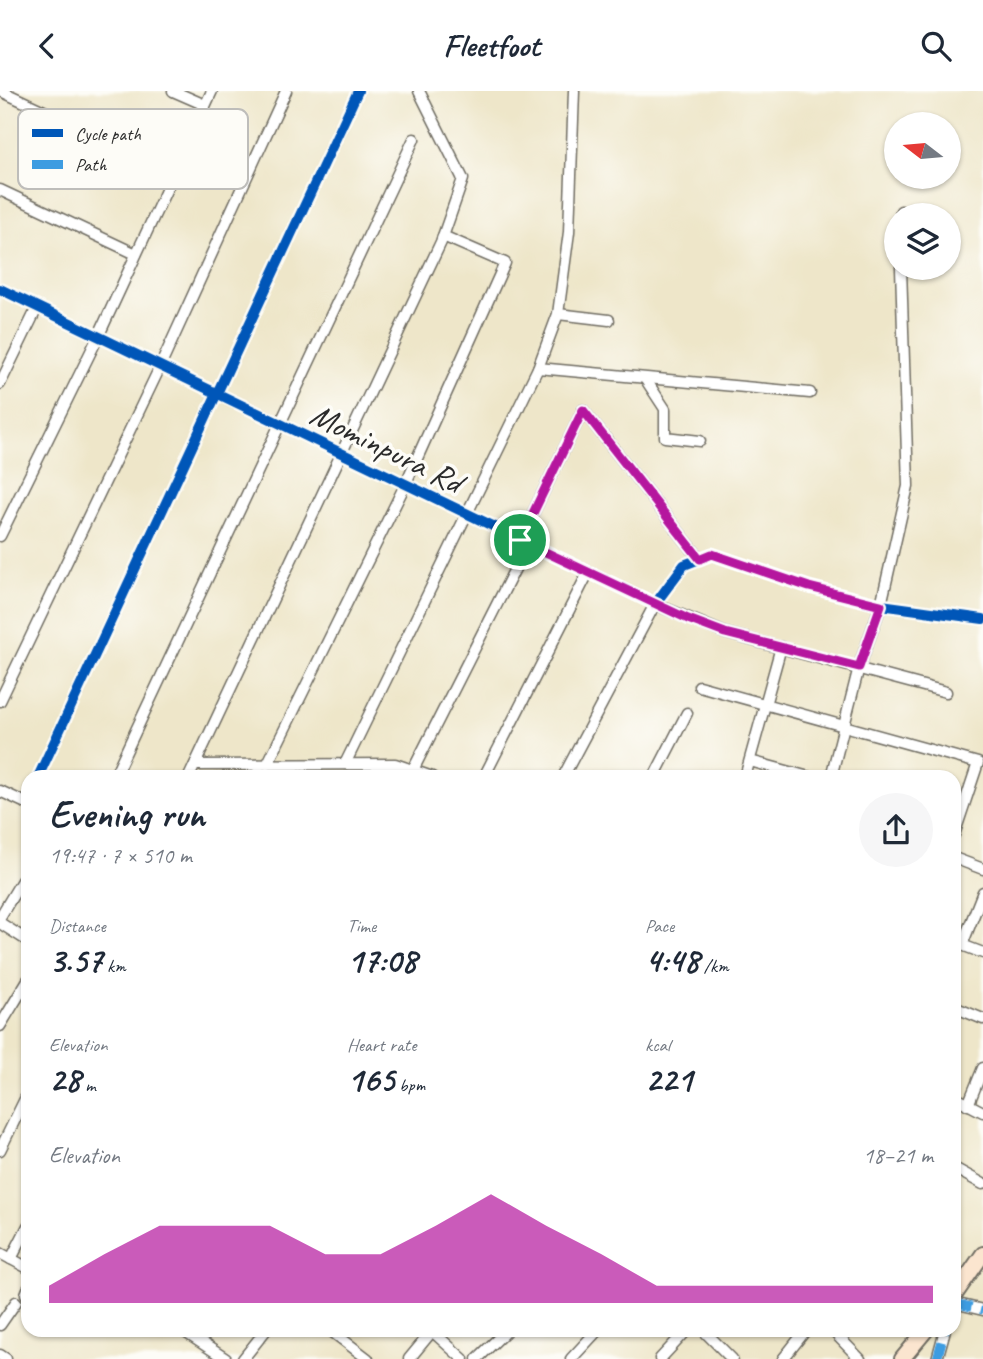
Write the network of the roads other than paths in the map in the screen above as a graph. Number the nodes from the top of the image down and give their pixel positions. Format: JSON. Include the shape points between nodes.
{"nodes":[{"id":1,"x":1,"y":91,"type":"edge"},
{"id":2,"x":173,"y":91,"type":"edge"},
{"id":3,"x":212,"y":91,"type":"edge"},
{"id":4,"x":286,"y":91,"type":"edge"},
{"id":5,"x":358,"y":91,"type":"edge"},
{"id":6,"x":419,"y":91,"type":"edge"},
{"id":7,"x":574,"y":91,"type":"edge"},
{"id":8,"x":205,"y":105,"type":"junction"},
{"id":9,"x":39,"y":109,"type":"edge"},
{"id":10,"x":203,"y":109,"type":"edge"},
{"id":11,"x":414,"y":139,"type":"dead end"},
{"id":12,"x":248,"y":174,"type":"edge"},
{"id":13,"x":166,"y":189,"type":"edge"},
{"id":14,"x":241,"y":189,"type":"edge"},
{"id":15,"x":0,"y":190,"type":"edge"},
{"id":16,"x":443,"y":236,"type":"junction"},
{"id":17,"x":136,"y":254,"type":"junction"},
{"id":18,"x":901,"y":280,"type":"edge"},
{"id":19,"x":0,"y":289,"type":"edge"},
{"id":20,"x":37,"y":307,"type":"junction"},
{"id":21,"x":558,"y":314,"type":"junction"},
{"id":22,"x":609,"y":320,"type":"dead end"},
{"id":23,"x":98,"y":337,"type":"junction"},
{"id":24,"x":160,"y":367,"type":"junction"},
{"id":25,"x":538,"y":368,"type":"junction"},
{"id":26,"x":646,"y":380,"type":"junction"},
{"id":27,"x":0,"y":384,"type":"edge"},
{"id":28,"x":217,"y":394,"type":"junction"},
{"id":29,"x":810,"y":394,"type":"dead end"},
{"id":30,"x":281,"y":425,"type":"junction"},
{"id":31,"x":700,"y":441,"type":"dead end"},
{"id":32,"x":340,"y":454,"type":"junction"},
{"id":33,"x":405,"y":485,"type":"junction"},
{"id":34,"x":467,"y":515,"type":"junction"},
{"id":35,"x":0,"y":536,"type":"edge"},
{"id":36,"x":524,"y":542,"type":"junction"},
{"id":37,"x":700,"y":559,"type":"junction"},
{"id":38,"x":588,"y":573,"type":"junction"},
{"id":39,"x":655,"y":604,"type":"junction"},
{"id":40,"x":881,"y":605,"type":"junction"},
{"id":41,"x":983,"y":619,"type":"edge"},
{"id":42,"x":781,"y":647,"type":"junction"},
{"id":43,"x":859,"y":667,"type":"junction"},
{"id":44,"x":699,"y":686,"type":"dead end"},
{"id":45,"x":946,"y":692,"type":"dead end"},
{"id":46,"x":0,"y":701,"type":"edge"},
{"id":47,"x":765,"y":705,"type":"junction"},
{"id":48,"x":687,"y":713,"type":"dead end"},
{"id":49,"x":844,"y":725,"type":"junction"},
{"id":50,"x":750,"y":761,"type":"junction"},
{"id":51,"x":345,"y":764,"type":"junction"},
{"id":52,"x":195,"y":765,"type":"junction"},
{"id":53,"x":263,"y":765,"type":"junction"},
{"id":54,"x":315,"y":765,"type":"junction"},
{"id":55,"x":41,"y":770,"type":"edge"},
{"id":56,"x":117,"y":770,"type":"edge"},
{"id":57,"x":192,"y":770,"type":"edge"},
{"id":58,"x":261,"y":770,"type":"edge"},
{"id":59,"x":315,"y":770,"type":"edge"},
{"id":60,"x":411,"y":770,"type":"edge"},
{"id":61,"x":419,"y":770,"type":"edge"},
{"id":62,"x":488,"y":770,"type":"edge"},
{"id":63,"x":567,"y":770,"type":"edge"},
{"id":64,"x":658,"y":770,"type":"edge"},
{"id":65,"x":747,"y":770,"type":"edge"},
{"id":66,"x":783,"y":770,"type":"edge"},
{"id":67,"x":833,"y":770,"type":"edge"},
{"id":68,"x":0,"y":791,"type":"edge"},
{"id":69,"x":21,"y":800,"type":"edge"},
{"id":70,"x":961,"y":807,"type":"edge"},
{"id":71,"x":961,"y":861,"type":"edge"},
{"id":72,"x":983,"y":869,"type":"edge"},
{"id":73,"x":21,"y":886,"type":"edge"},
{"id":74,"x":983,"y":892,"type":"edge"},
{"id":75,"x":0,"y":916,"type":"edge"},
{"id":76,"x":0,"y":923,"type":"edge"},
{"id":77,"x":21,"y":936,"type":"edge"},
{"id":78,"x":961,"y":937,"type":"edge"},
{"id":79,"x":961,"y":944,"type":"edge"},
{"id":80,"x":983,"y":953,"type":"edge"},
{"id":81,"x":21,"y":992,"type":"edge"},
{"id":82,"x":961,"y":1010,"type":"edge"},
{"id":83,"x":983,"y":1019,"type":"edge"},
{"id":84,"x":0,"y":1026,"type":"edge"},
{"id":85,"x":983,"y":1067,"type":"edge"},
{"id":86,"x":961,"y":1101,"type":"edge"},
{"id":87,"x":968,"y":1105,"type":"junction"},
{"id":88,"x":21,"y":1107,"type":"edge"},
{"id":89,"x":983,"y":1112,"type":"edge"},
{"id":90,"x":0,"y":1150,"type":"edge"},
{"id":91,"x":961,"y":1172,"type":"edge"},
{"id":92,"x":983,"y":1184,"type":"edge"},
{"id":93,"x":21,"y":1240,"type":"edge"},
{"id":94,"x":0,"y":1254,"type":"edge"},
{"id":95,"x":983,"y":1254,"type":"edge"},
{"id":96,"x":11,"y":1259,"type":"junction"},
{"id":97,"x":21,"y":1264,"type":"edge"},
{"id":98,"x":961,"y":1286,"type":"edge"},
{"id":99,"x":16,"y":1302,"type":"dead end"},
{"id":100,"x":961,"y":1305,"type":"edge"},
{"id":101,"x":983,"y":1310,"type":"edge"},
{"id":102,"x":0,"y":1325,"type":"edge"},
{"id":103,"x":193,"y":1337,"type":"edge"},
{"id":104,"x":261,"y":1337,"type":"edge"},
{"id":105,"x":340,"y":1337,"type":"edge"},
{"id":106,"x":426,"y":1337,"type":"edge"},
{"id":107,"x":439,"y":1337,"type":"edge"},
{"id":108,"x":500,"y":1337,"type":"edge"},
{"id":109,"x":591,"y":1337,"type":"edge"},
{"id":110,"x":680,"y":1337,"type":"edge"},
{"id":111,"x":710,"y":1337,"type":"edge"},
{"id":112,"x":800,"y":1337,"type":"edge"},
{"id":113,"x":839,"y":1337,"type":"edge"},
{"id":114,"x":920,"y":1337,"type":"edge"},
{"id":115,"x":943,"y":1337,"type":"edge"},
{"id":116,"x":0,"y":1355,"type":"edge"},
{"id":117,"x":248,"y":1357,"type":"edge"},
{"id":118,"x":6,"y":1359,"type":"edge"},
{"id":119,"x":226,"y":1359,"type":"edge"},
{"id":120,"x":368,"y":1359,"type":"edge"},
{"id":121,"x":409,"y":1359,"type":"edge"},
{"id":122,"x":463,"y":1359,"type":"edge"},
{"id":123,"x":477,"y":1359,"type":"edge"},
{"id":124,"x":571,"y":1359,"type":"edge"},
{"id":125,"x":660,"y":1359,"type":"edge"},
{"id":126,"x":732,"y":1359,"type":"edge"},
{"id":127,"x":783,"y":1359,"type":"edge"},
{"id":128,"x":860,"y":1359,"type":"edge"},
{"id":129,"x":902,"y":1359,"type":"edge"},
{"id":130,"x":937,"y":1359,"type":"edge"}],
"edges":[{"from":1,"to":9,"type":"street"},
{"from":2,"to":8,"type":"street"},
{"from":3,"to":8,"type":"street"},
{"from":4,"to":12,"type":"street"},
{"from":5,"to":28,"type":"street"},
{"from":6,"to":16,"type":"street","via":[[463,179]]},
{"from":7,"to":21,"type":"street","via":[[569,232]]},
{"from":8,"to":10,"type":"street"},
{"from":11,"to":30,"type":"street"},
{"from":13,"to":17,"type":"street"},
{"from":14,"to":24,"type":"street"},
{"from":15,"to":17,"type":"street"},
{"from":16,"to":32,"type":"street"},
{"from":16,"to":33,"type":"street","via":[[505,263]]},
{"from":17,"to":23,"type":"street"},
{"from":18,"to":40,"type":"street","via":[[908,486]]},
{"from":19,"to":20,"type":"street","name":"Mominpura Rd"},
{"from":20,"to":23,"type":"street","name":"Mominpura Rd"},
{"from":20,"to":27,"type":"street"},
{"from":21,"to":22,"type":"street"},
{"from":21,"to":25,"type":"street"},
{"from":23,"to":24,"type":"street","name":"Mominpura Rd"},
{"from":23,"to":35,"type":"street"},
{"from":24,"to":28,"type":"street","name":"Mominpura Rd"},
{"from":24,"to":46,"type":"street"},
{"from":25,"to":26,"type":"street"},
{"from":25,"to":34,"type":"street"},
{"from":26,"to":29,"type":"street"},
{"from":26,"to":31,"type":"street","via":[[665,409],[665,437]]},
{"from":28,"to":30,"type":"street","name":"Mominpura Rd"},
{"from":28,"to":55,"type":"street"},
{"from":30,"to":32,"type":"street","name":"Mominpura Rd"},
{"from":30,"to":56,"type":"street"},
{"from":32,"to":33,"type":"street","name":"Mominpura Rd"},
{"from":32,"to":52,"type":"street"},
{"from":33,"to":34,"type":"street","name":"Mominpura Rd"},
{"from":33,"to":53,"type":"street"},
{"from":34,"to":36,"type":"street","name":"Mominpura Rd"},
{"from":34,"to":51,"type":"street"},
{"from":36,"to":37,"type":"street","via":[[583,410]]},
{"from":36,"to":38,"type":"street","name":"Mominpura Rd"},
{"from":36,"to":61,"type":"street"},
{"from":37,"to":39,"type":"street","via":[[684,565]]},
{"from":37,"to":40,"type":"street","via":[[712,554],[809,587]]},
{"from":38,"to":39,"type":"street","name":"Mominpura Rd"},
{"from":38,"to":62,"type":"street"},
{"from":39,"to":42,"type":"street","name":"Mominpura Rd","via":[[725,633]]},
{"from":39,"to":63,"type":"street"},
{"from":40,"to":41,"type":"street"},
{"from":40,"to":43,"type":"street"},
{"from":42,"to":43,"type":"street","name":"Mominpura Rd"},
{"from":42,"to":47,"type":"street"},
{"from":43,"to":45,"type":"street","name":"Mominpura Rd"},
{"from":43,"to":49,"type":"street"},
{"from":44,"to":47,"type":"street"},
{"from":47,"to":49,"type":"street"},
{"from":47,"to":50,"type":"street"},
{"from":48,"to":64,"type":"street"},
{"from":49,"to":67,"type":"street"},
{"from":49,"to":70,"type":"street","via":[[978,763]]},
{"from":50,"to":65,"type":"street"},
{"from":50,"to":66,"type":"street"},
{"from":51,"to":54,"type":"street"},
{"from":51,"to":60,"type":"street","via":[[396,764]]},
{"from":52,"to":53,"type":"street"},
{"from":52,"to":57,"type":"street"},
{"from":53,"to":54,"type":"street"},
{"from":53,"to":58,"type":"street"},
{"from":54,"to":59,"type":"street"},
{"from":68,"to":69,"type":"street"},
{"from":71,"to":72,"type":"street"},
{"from":73,"to":75,"type":"street"},
{"from":74,"to":78,"type":"street"},
{"from":76,"to":77,"type":"street"},
{"from":79,"to":80,"type":"street"},
{"from":81,"to":84,"type":"street"},
{"from":82,"to":83,"type":"street"},
{"from":85,"to":87,"type":"street"},
{"from":86,"to":87,"type":"street"},
{"from":87,"to":89,"type":"street"},
{"from":88,"to":90,"type":"street"},
{"from":91,"to":92,"type":"street"},
{"from":93,"to":96,"type":"street"},
{"from":94,"to":96,"type":"street"},
{"from":95,"to":98,"type":"street"},
{"from":96,"to":97,"type":"street"},
{"from":99,"to":102,"type":"street"},
{"from":100,"to":101,"type":"street"},
{"from":103,"to":119,"type":"street"},
{"from":104,"to":117,"type":"street"},
{"from":105,"to":120,"type":"street"},
{"from":106,"to":121,"type":"street"},
{"from":107,"to":122,"type":"street"},
{"from":108,"to":123,"type":"street"},
{"from":109,"to":124,"type":"street"},
{"from":110,"to":125,"type":"street"},
{"from":111,"to":126,"type":"street"},
{"from":112,"to":127,"type":"street"},
{"from":113,"to":128,"type":"street"},
{"from":114,"to":129,"type":"street"},
{"from":115,"to":130,"type":"street"},
{"from":116,"to":118,"type":"street"}]}
